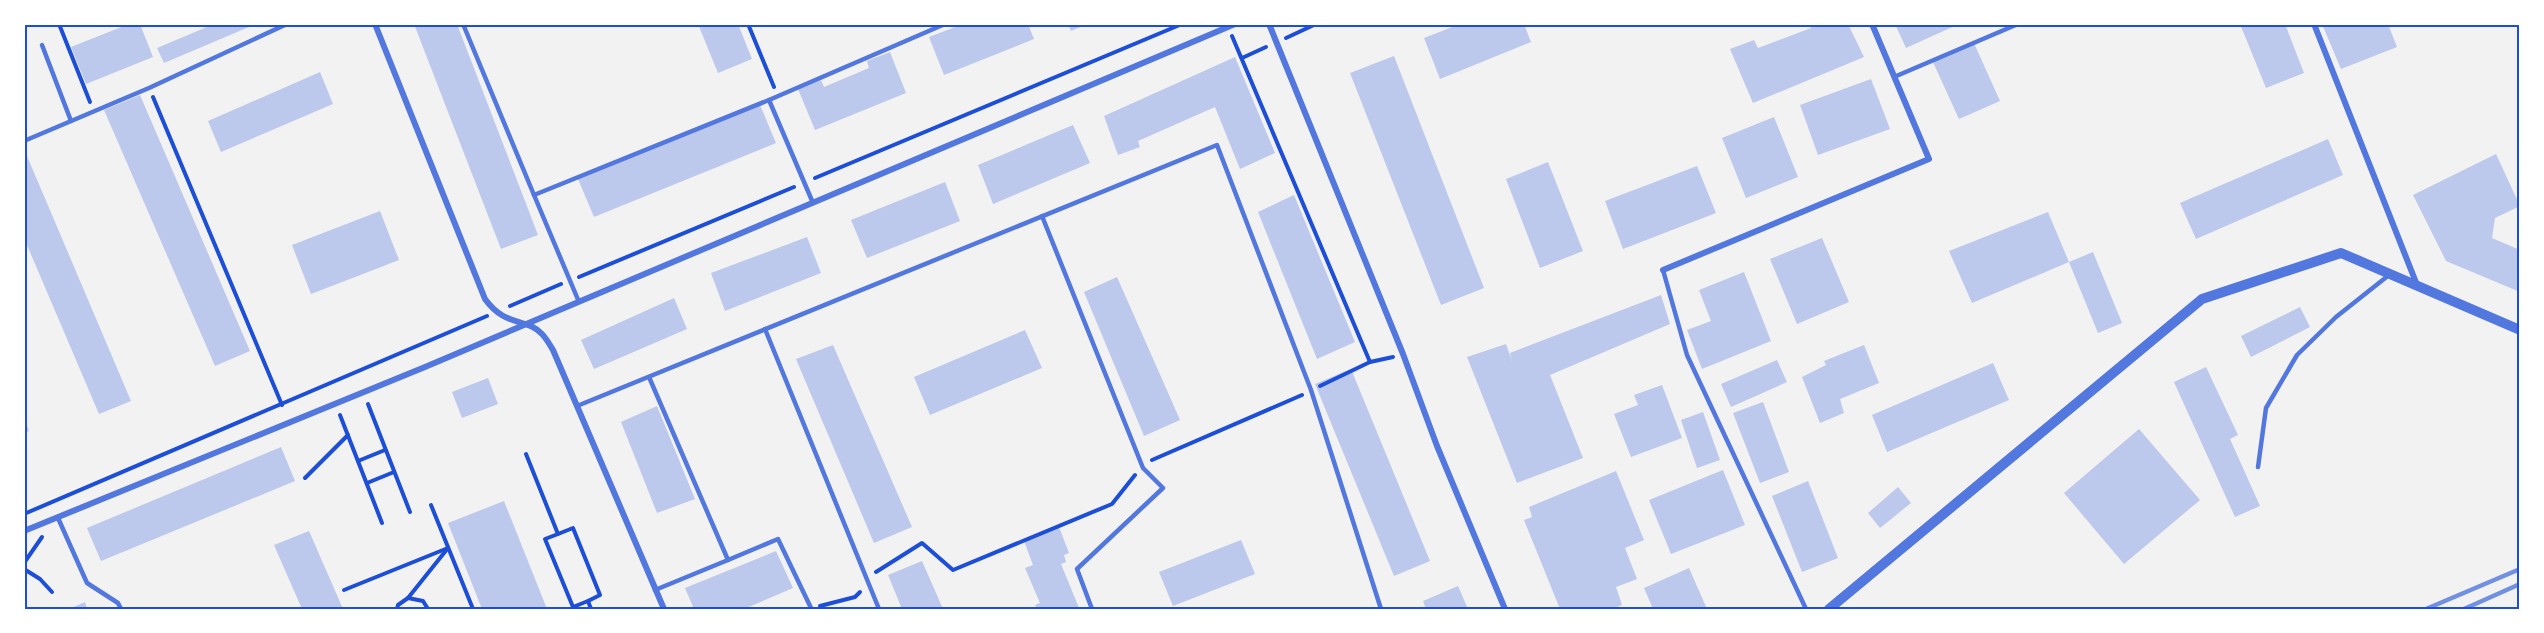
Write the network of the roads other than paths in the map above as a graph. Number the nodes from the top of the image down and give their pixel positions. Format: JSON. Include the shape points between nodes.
{"nodes":[{"id":1,"x":287,"y":24,"type":"edge"},
{"id":2,"x":375,"y":24,"type":"edge"},
{"id":3,"x":463,"y":24,"type":"edge"},
{"id":4,"x":935,"y":24,"type":"edge"},
{"id":5,"x":945,"y":24,"type":"edge"},
{"id":6,"x":1235,"y":24,"type":"edge"},
{"id":7,"x":1269,"y":24,"type":"edge"},
{"id":8,"x":1872,"y":24,"type":"edge"},
{"id":9,"x":2018,"y":24,"type":"edge"},
{"id":10,"x":2314,"y":24,"type":"edge"},
{"id":11,"x":928,"y":31,"type":"junction"},
{"id":12,"x":42,"y":45,"type":"dead end"},
{"id":13,"x":1894,"y":77,"type":"junction"},
{"id":14,"x":769,"y":100,"type":"junction"},
{"id":15,"x":72,"y":121,"type":"junction"},
{"id":16,"x":24,"y":141,"type":"edge"},
{"id":17,"x":534,"y":195,"type":"junction"},
{"id":18,"x":813,"y":203,"type":"junction"},
{"id":19,"x":1042,"y":216,"type":"junction"},
{"id":20,"x":1663,"y":270,"type":"joint"},
{"id":21,"x":2391,"y":274,"type":"junction"},
{"id":22,"x":2417,"y":285,"type":"junction"},
{"id":23,"x":579,"y":302,"type":"junction"},
{"id":24,"x":525,"y":325,"type":"junction"},
{"id":25,"x":765,"y":329,"type":"junction"},
{"id":26,"x":2520,"y":330,"type":"edge"},
{"id":27,"x":649,"y":377,"type":"junction"},
{"id":28,"x":577,"y":406,"type":"junction"},
{"id":29,"x":2258,"y":467,"type":"dead end"},
{"id":30,"x":58,"y":518,"type":"junction"},
{"id":31,"x":24,"y":531,"type":"edge"},
{"id":32,"x":728,"y":560,"type":"junction"},
{"id":33,"x":656,"y":590,"type":"junction"},
{"id":34,"x":811,"y":608,"type":"edge"},
{"id":35,"x":121,"y":609,"type":"edge"},
{"id":36,"x":664,"y":609,"type":"edge"},
{"id":37,"x":879,"y":609,"type":"edge"},
{"id":38,"x":1092,"y":609,"type":"edge"},
{"id":39,"x":1381,"y":609,"type":"edge"},
{"id":40,"x":1505,"y":609,"type":"edge"},
{"id":41,"x":1806,"y":609,"type":"edge"},
{"id":42,"x":1829,"y":609,"type":"edge"}],
"edges":[{"from":1,"to":15,"type":"lane"},
{"from":2,"to":24,"type":"street","via":[[485,299],[495,312]]},
{"from":3,"to":17,"type":"lane"},
{"from":4,"to":11,"type":"lane"},
{"from":5,"to":11,"type":"lane"},
{"from":6,"to":18,"type":"street"},
{"from":7,"to":40,"type":"street"},
{"from":8,"to":13,"type":"street"},
{"from":9,"to":13,"type":"lane"},
{"from":10,"to":22,"type":"street"},
{"from":11,"to":14,"type":"lane"},
{"from":12,"to":15,"type":"lane"},
{"from":13,"to":20,"type":"street","via":[[1929,159]]},
{"from":14,"to":17,"type":"lane"},
{"from":14,"to":18,"type":"lane"},
{"from":15,"to":16,"type":"lane"},
{"from":17,"to":23,"type":"lane"},
{"from":18,"to":23,"type":"street"},
{"from":19,"to":25,"type":"lane"},
{"from":19,"to":38,"type":"lane","via":[[1143,468],[1163,488],[1077,569]]},
{"from":19,"to":39,"type":"lane","via":[[1217,145],[1311,390]]},
{"from":20,"to":41,"type":"lane","via":[[1687,355]]},
{"from":21,"to":22,"type":"street"},
{"from":21,"to":29,"type":"lane","via":[[2336,317],[2297,355],[2266,408]]},
{"from":21,"to":42,"type":"street","via":[[2341,254],[2202,299]]},
{"from":22,"to":26,"type":"street"},
{"from":23,"to":24,"type":"street"},
{"from":24,"to":28,"type":"street","via":[[541,332],[553,350]]},
{"from":24,"to":30,"type":"street"},
{"from":25,"to":27,"type":"lane"},
{"from":25,"to":37,"type":"lane"},
{"from":27,"to":28,"type":"lane"},
{"from":27,"to":32,"type":"lane"},
{"from":28,"to":33,"type":"street"},
{"from":30,"to":31,"type":"street"},
{"from":30,"to":35,"type":"lane","via":[[87,583]]},
{"from":32,"to":33,"type":"lane"},
{"from":32,"to":34,"type":"lane","via":[[778,538]]},
{"from":33,"to":36,"type":"street"}]}
